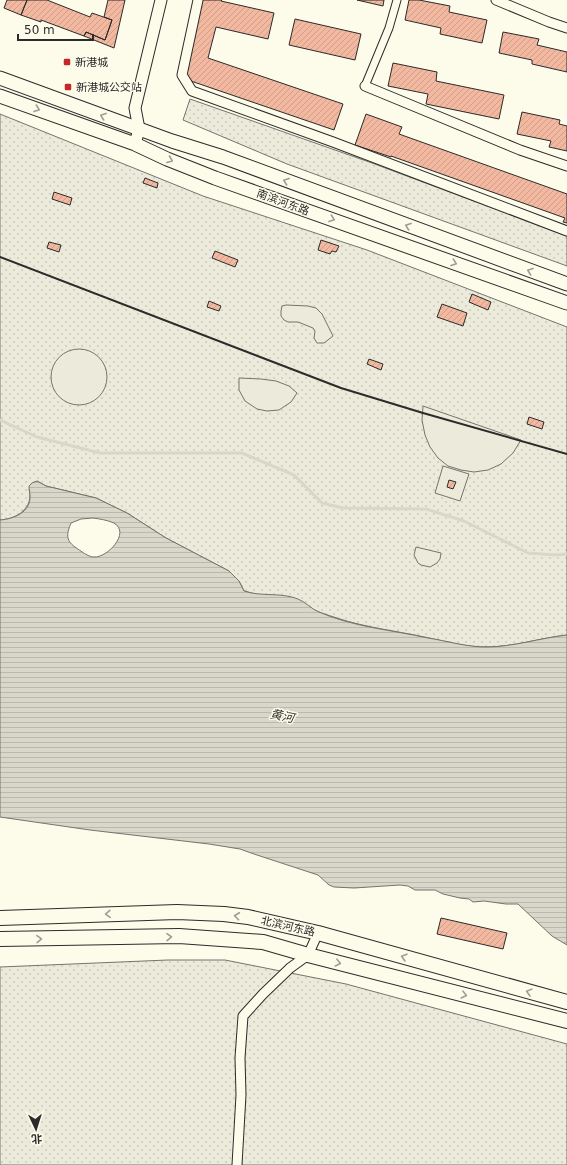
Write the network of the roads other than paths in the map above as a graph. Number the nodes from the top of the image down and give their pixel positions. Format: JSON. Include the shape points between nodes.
{"nodes":[{"id":1,"x":161,"y":0,"type":"edge"},
{"id":2,"x":198,"y":0,"type":"edge"},
{"id":3,"x":397,"y":0,"type":"edge"},
{"id":4,"x":496,"y":0,"type":"edge"},
{"id":5,"x":567,"y":28,"type":"edge"},
{"id":6,"x":0,"y":78,"type":"edge"},
{"id":7,"x":365,"y":86,"type":"joint"},
{"id":8,"x":0,"y":96,"type":"edge"},
{"id":9,"x":139,"y":129,"type":"junction"},
{"id":10,"x":135,"y":144,"type":"junction"},
{"id":11,"x":567,"y":166,"type":"edge"},
{"id":12,"x":567,"y":231,"type":"edge"},
{"id":13,"x":567,"y":284,"type":"edge"},
{"id":14,"x":567,"y":303,"type":"edge"},
{"id":15,"x":0,"y":918,"type":"edge"},
{"id":16,"x":318,"y":932,"type":"junction"},
{"id":17,"x":0,"y":939,"type":"edge"},
{"id":18,"x":308,"y":955,"type":"junction"},
{"id":19,"x":567,"y":1002,"type":"edge"},
{"id":20,"x":567,"y":1021,"type":"edge"},
{"id":21,"x":237,"y":1165,"type":"edge"}],
"edges":[{"from":1,"to":9,"type":"street","via":[[135,108]]},
{"from":2,"to":12,"type":"street","via":[[182,75],[192,91]]},
{"from":3,"to":7,"type":"street","via":[[389,28]]},
{"from":4,"to":5,"type":"street"},
{"from":9,"to":6,"type":"main road","name":"南滨河东路","one_way":true},
{"from":7,"to":11,"type":"street","via":[[520,150]]},
{"from":8,"to":10,"type":"main road","name":"南滨河东路","one_way":true},
{"from":9,"to":10,"type":"street"},
{"from":13,"to":9,"type":"main road","name":"南滨河东路","one_way":true},
{"from":10,"to":14,"type":"main road","name":"南滨河东路","one_way":true,"via":[[216,178]]},
{"from":16,"to":15,"type":"main road","name":"北滨河东路","one_way":true,"via":[[248,917],[200,912]]},
{"from":16,"to":18,"type":"street"},
{"from":19,"to":16,"type":"main road","name":"北滨河东路","one_way":true},
{"from":17,"to":18,"type":"main road","name":"北滨河东路","one_way":true,"via":[[179,936],[263,942]]},
{"from":18,"to":20,"type":"main road","name":"北滨河东路","one_way":true},
{"from":18,"to":21,"type":"street","via":[[262,994],[243,1016]]}]}
